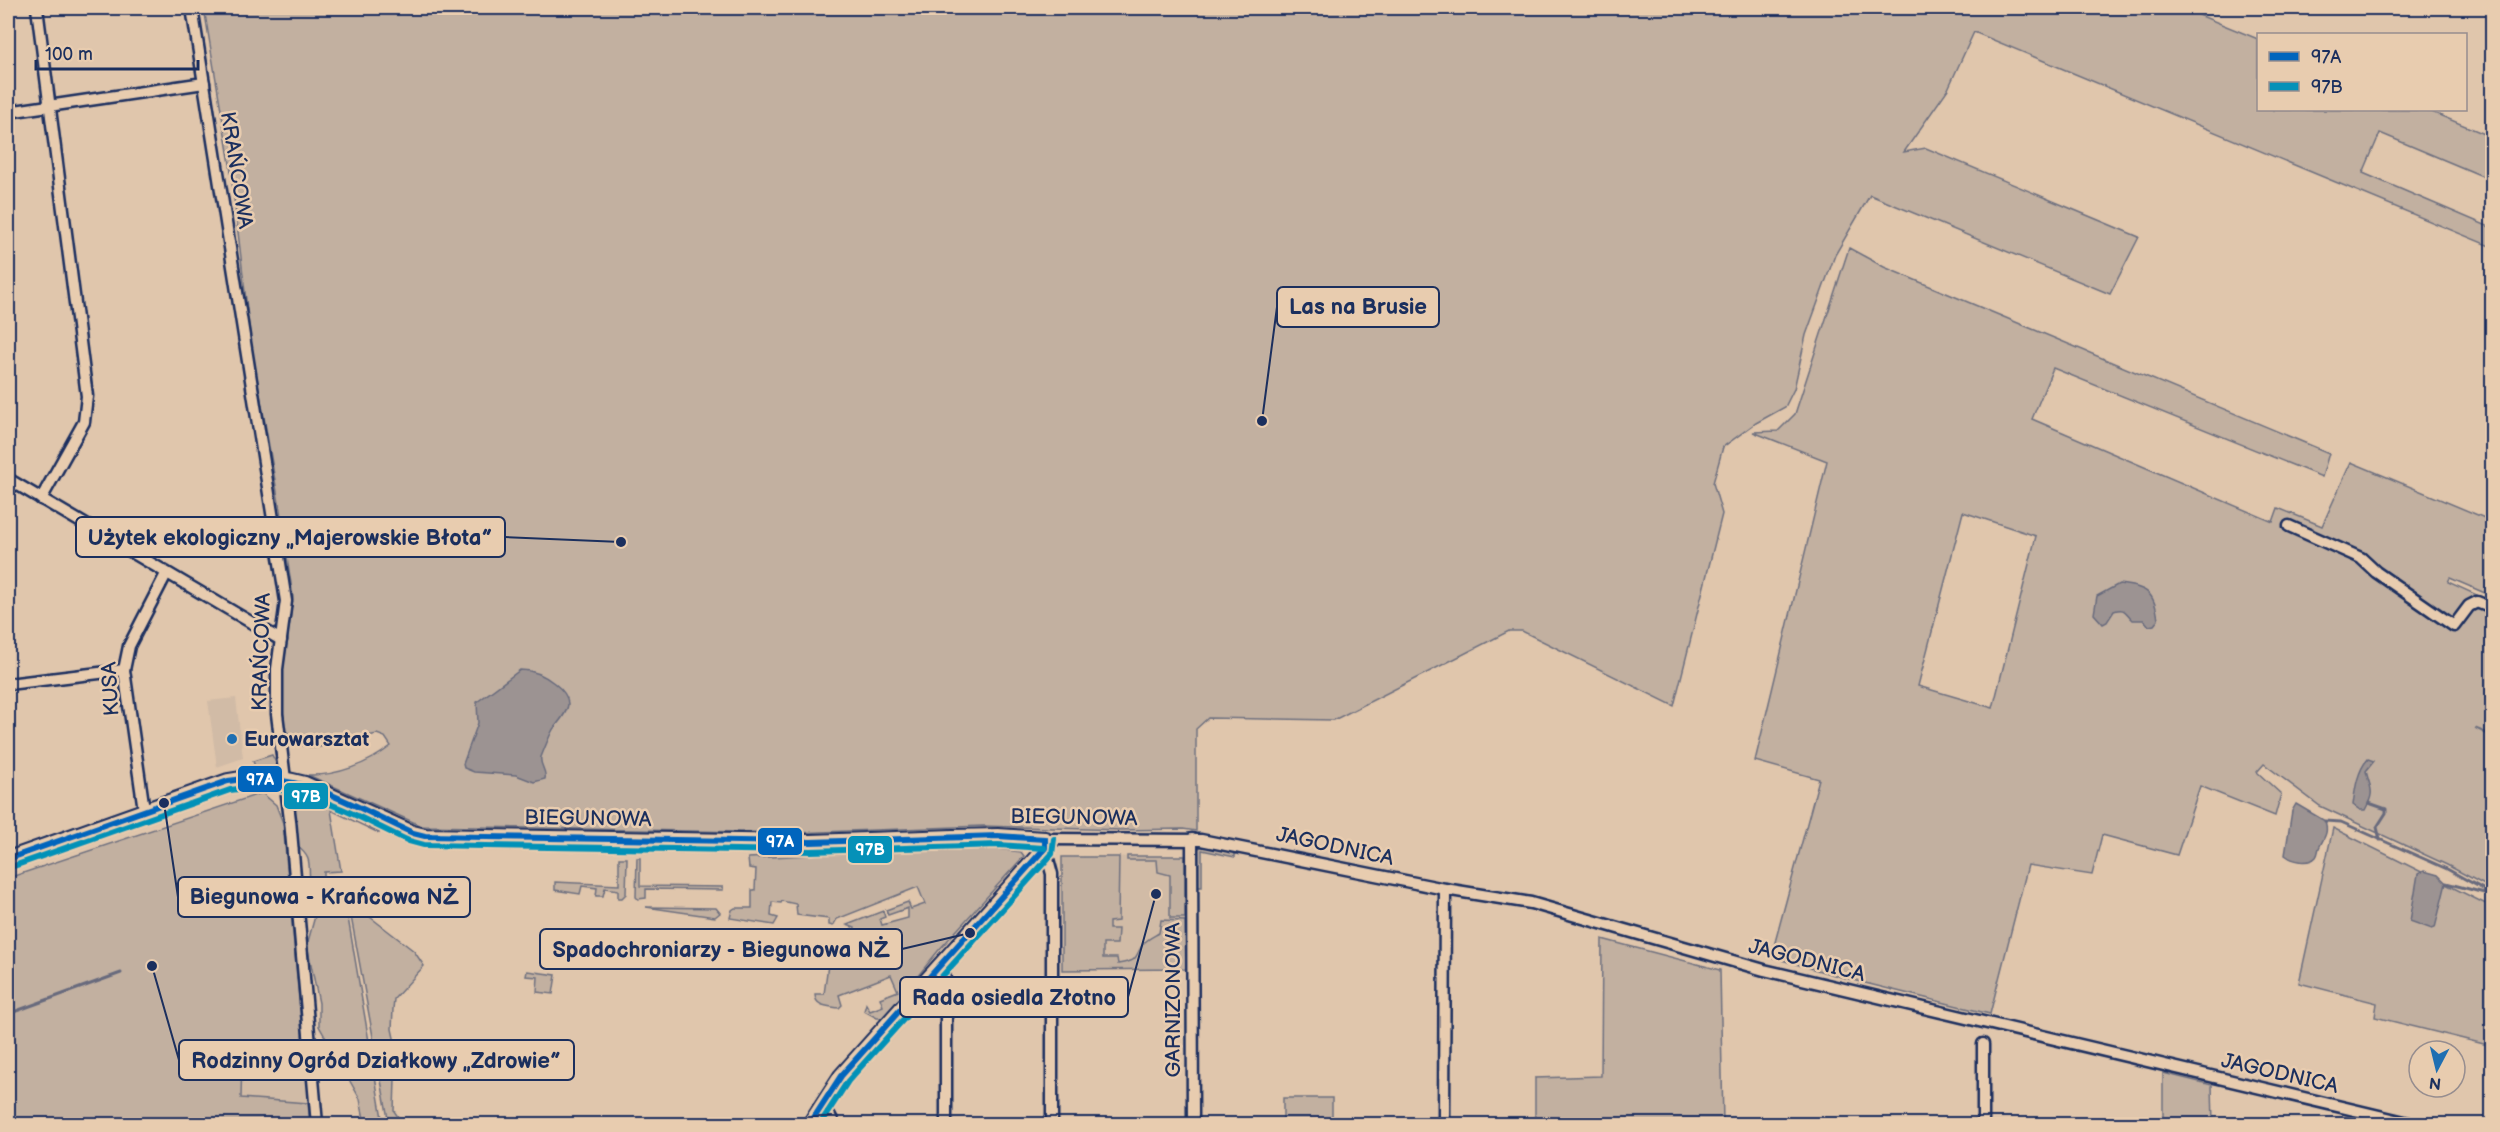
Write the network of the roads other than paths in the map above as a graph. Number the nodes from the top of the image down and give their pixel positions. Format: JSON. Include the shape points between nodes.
{"nodes":[{"id":1,"x":37,"y":8,"type":"edge"},
{"id":2,"x":192,"y":8,"type":"edge"},
{"id":3,"x":204,"y":83,"type":"junction"},
{"id":4,"x":50,"y":106,"type":"junction"},
{"id":5,"x":8,"y":112,"type":"edge"},
{"id":6,"x":8,"y":479,"type":"edge"},
{"id":7,"x":41,"y":499,"type":"junction"},
{"id":8,"x":2289,"y":526,"type":"dead end"},
{"id":9,"x":166,"y":574,"type":"junction"},
{"id":10,"x":2493,"y":608,"type":"edge"},
{"id":11,"x":281,"y":640,"type":"junction"},
{"id":12,"x":124,"y":670,"type":"junction"},
{"id":13,"x":8,"y":684,"type":"edge"},
{"id":14,"x":285,"y":779,"type":"junction"},
{"id":15,"x":144,"y":810,"type":"junction"},
{"id":16,"x":1192,"y":839,"type":"junction"},
{"id":17,"x":1045,"y":844,"type":"junction"},
{"id":18,"x":8,"y":859,"type":"edge"},
{"id":19,"x":1445,"y":889,"type":"junction"},
{"id":20,"x":941,"y":964,"type":"junction"},
{"id":21,"x":1983,"y":1044,"type":"dead end"},
{"id":22,"x":823,"y":1104,"type":"junction"},
{"id":23,"x":317,"y":1125,"type":"edge"},
{"id":24,"x":810,"y":1125,"type":"edge"},
{"id":25,"x":834,"y":1125,"type":"edge"},
{"id":26,"x":946,"y":1125,"type":"edge"},
{"id":27,"x":1052,"y":1125,"type":"edge"},
{"id":28,"x":1193,"y":1125,"type":"edge"},
{"id":29,"x":1444,"y":1125,"type":"edge"},
{"id":30,"x":1983,"y":1125,"type":"edge"},
{"id":31,"x":2413,"y":1125,"type":"edge"}],
"edges":[{"from":1,"to":4,"type":"street"},
{"from":2,"to":3,"type":"street","name":"KRAŃCOWA"},
{"from":3,"to":4,"type":"street"},
{"from":3,"to":11,"type":"street","name":"KRAŃCOWA","via":[[286,601]]},
{"from":4,"to":5,"type":"street"},
{"from":4,"to":7,"type":"street","via":[[87,396],[84,422]]},
{"from":6,"to":7,"type":"street"},
{"from":7,"to":9,"type":"street"},
{"from":8,"to":10,"type":"street","via":[[2361,558],[2454,626],[2469,606],[2477,602]]},
{"from":9,"to":11,"type":"street"},
{"from":9,"to":12,"type":"street","name":"KUSA","via":[[129,646]]},
{"from":11,"to":14,"type":"street","name":"KRAŃCOWA","via":[[276,702]]},
{"from":12,"to":13,"type":"street"},
{"from":12,"to":15,"type":"street","name":"KUSA"},
{"from":14,"to":15,"type":"street","name":"BIEGUNOWA","via":[[228,781]]},
{"from":14,"to":17,"type":"street","name":"BIEGUNOWA","via":[[421,835],[811,842],[998,836]]},
{"from":14,"to":23,"type":"street","name":"KRAŃCOWA"},
{"from":15,"to":18,"type":"street","name":"BIEGUNOWA"},
{"from":16,"to":17,"type":"street","name":"BIEGUNOWA"},
{"from":16,"to":19,"type":"street","name":"JAGODNICA"},
{"from":16,"to":28,"type":"street","name":"GARNIZONOWA"},
{"from":17,"to":20,"type":"street"},
{"from":17,"to":27,"type":"street","via":[[1052,874]]},
{"from":19,"to":29,"type":"street"},
{"from":19,"to":31,"type":"street","name":"JAGODNICA","via":[[1557,910],[1772,972]]},
{"from":20,"to":22,"type":"street","via":[[841,1076]]},
{"from":20,"to":26,"type":"street","via":[[945,983]]},
{"from":21,"to":30,"type":"street"},
{"from":22,"to":24,"type":"street"},
{"from":22,"to":25,"type":"street"}]}
